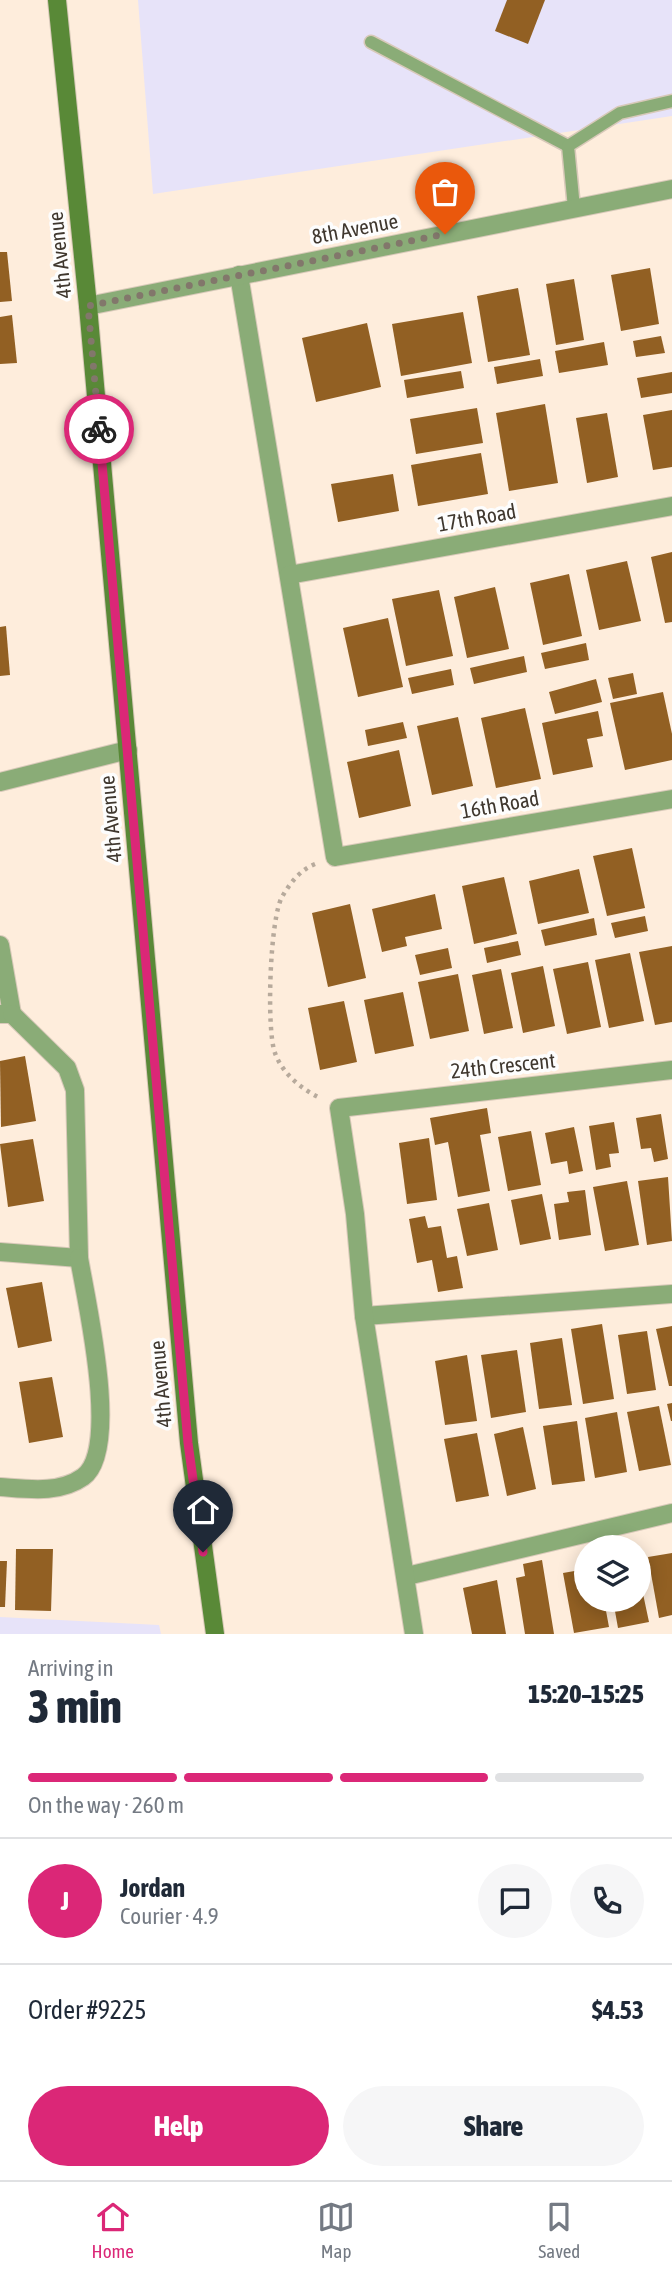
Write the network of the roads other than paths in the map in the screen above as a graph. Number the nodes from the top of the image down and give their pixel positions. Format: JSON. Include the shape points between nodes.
{"nodes":[{"id":1,"x":57,"y":0,"type":"edge"},
{"id":2,"x":371,"y":42,"type":"dead end"},
{"id":3,"x":672,"y":101,"type":"edge"},
{"id":4,"x":568,"y":146,"type":"junction"},
{"id":5,"x":672,"y":189,"type":"edge"},
{"id":6,"x":574,"y":208,"type":"junction"},
{"id":7,"x":239,"y":275,"type":"junction"},
{"id":8,"x":88,"y":306,"type":"junction"},
{"id":9,"x":672,"y":506,"type":"edge"},
{"id":10,"x":289,"y":575,"type":"junction"},
{"id":11,"x":128,"y":750,"type":"junction"},
{"id":12,"x":0,"y":782,"type":"edge"},
{"id":13,"x":672,"y":799,"type":"edge"},
{"id":14,"x":0,"y":945,"type":"edge"},
{"id":15,"x":6,"y":1014,"type":"edge"},
{"id":16,"x":672,"y":1070,"type":"edge"},
{"id":17,"x":0,"y":1252,"type":"edge"},
{"id":18,"x":79,"y":1258,"type":"junction"},
{"id":19,"x":672,"y":1294,"type":"edge"},
{"id":20,"x":364,"y":1315,"type":"junction"},
{"id":21,"x":0,"y":1488,"type":"edge"},
{"id":22,"x":672,"y":1513,"type":"edge"},
{"id":23,"x":407,"y":1577,"type":"junction"},
{"id":24,"x":215,"y":1634,"type":"edge"},
{"id":25,"x":414,"y":1634,"type":"edge"}],
"edges":[{"from":1,"to":8,"type":"street","name":"4th Avenue"},
{"from":2,"to":4,"type":"lane"},
{"from":3,"to":4,"type":"lane","via":[[620,113]]},
{"from":4,"to":6,"type":"lane"},
{"from":5,"to":6,"type":"street","name":"8th Avenue"},
{"from":6,"to":7,"type":"street","name":"8th Avenue"},
{"from":7,"to":8,"type":"street","name":"8th Avenue"},
{"from":7,"to":10,"type":"street"},
{"from":8,"to":11,"type":"street","name":"4th Avenue"},
{"from":9,"to":10,"type":"street","name":"17th Road"},
{"from":10,"to":13,"type":"street","name":"16th Road","via":[[335,857]]},
{"from":11,"to":12,"type":"street"},
{"from":11,"to":24,"type":"street","name":"4th Avenue","via":[[188,1443]]},
{"from":14,"to":15,"type":"street"},
{"from":15,"to":18,"type":"street","via":[[67,1068],[75,1090]]},
{"from":16,"to":20,"type":"street","name":"24th Crescent","via":[[339,1108]]},
{"from":17,"to":18,"type":"street"},
{"from":18,"to":21,"type":"street","via":[[101,1387],[97,1457],[86,1475],[64,1487]]},
{"from":19,"to":20,"type":"street"},
{"from":20,"to":23,"type":"street"},
{"from":22,"to":23,"type":"street"},
{"from":23,"to":25,"type":"street"}]}
